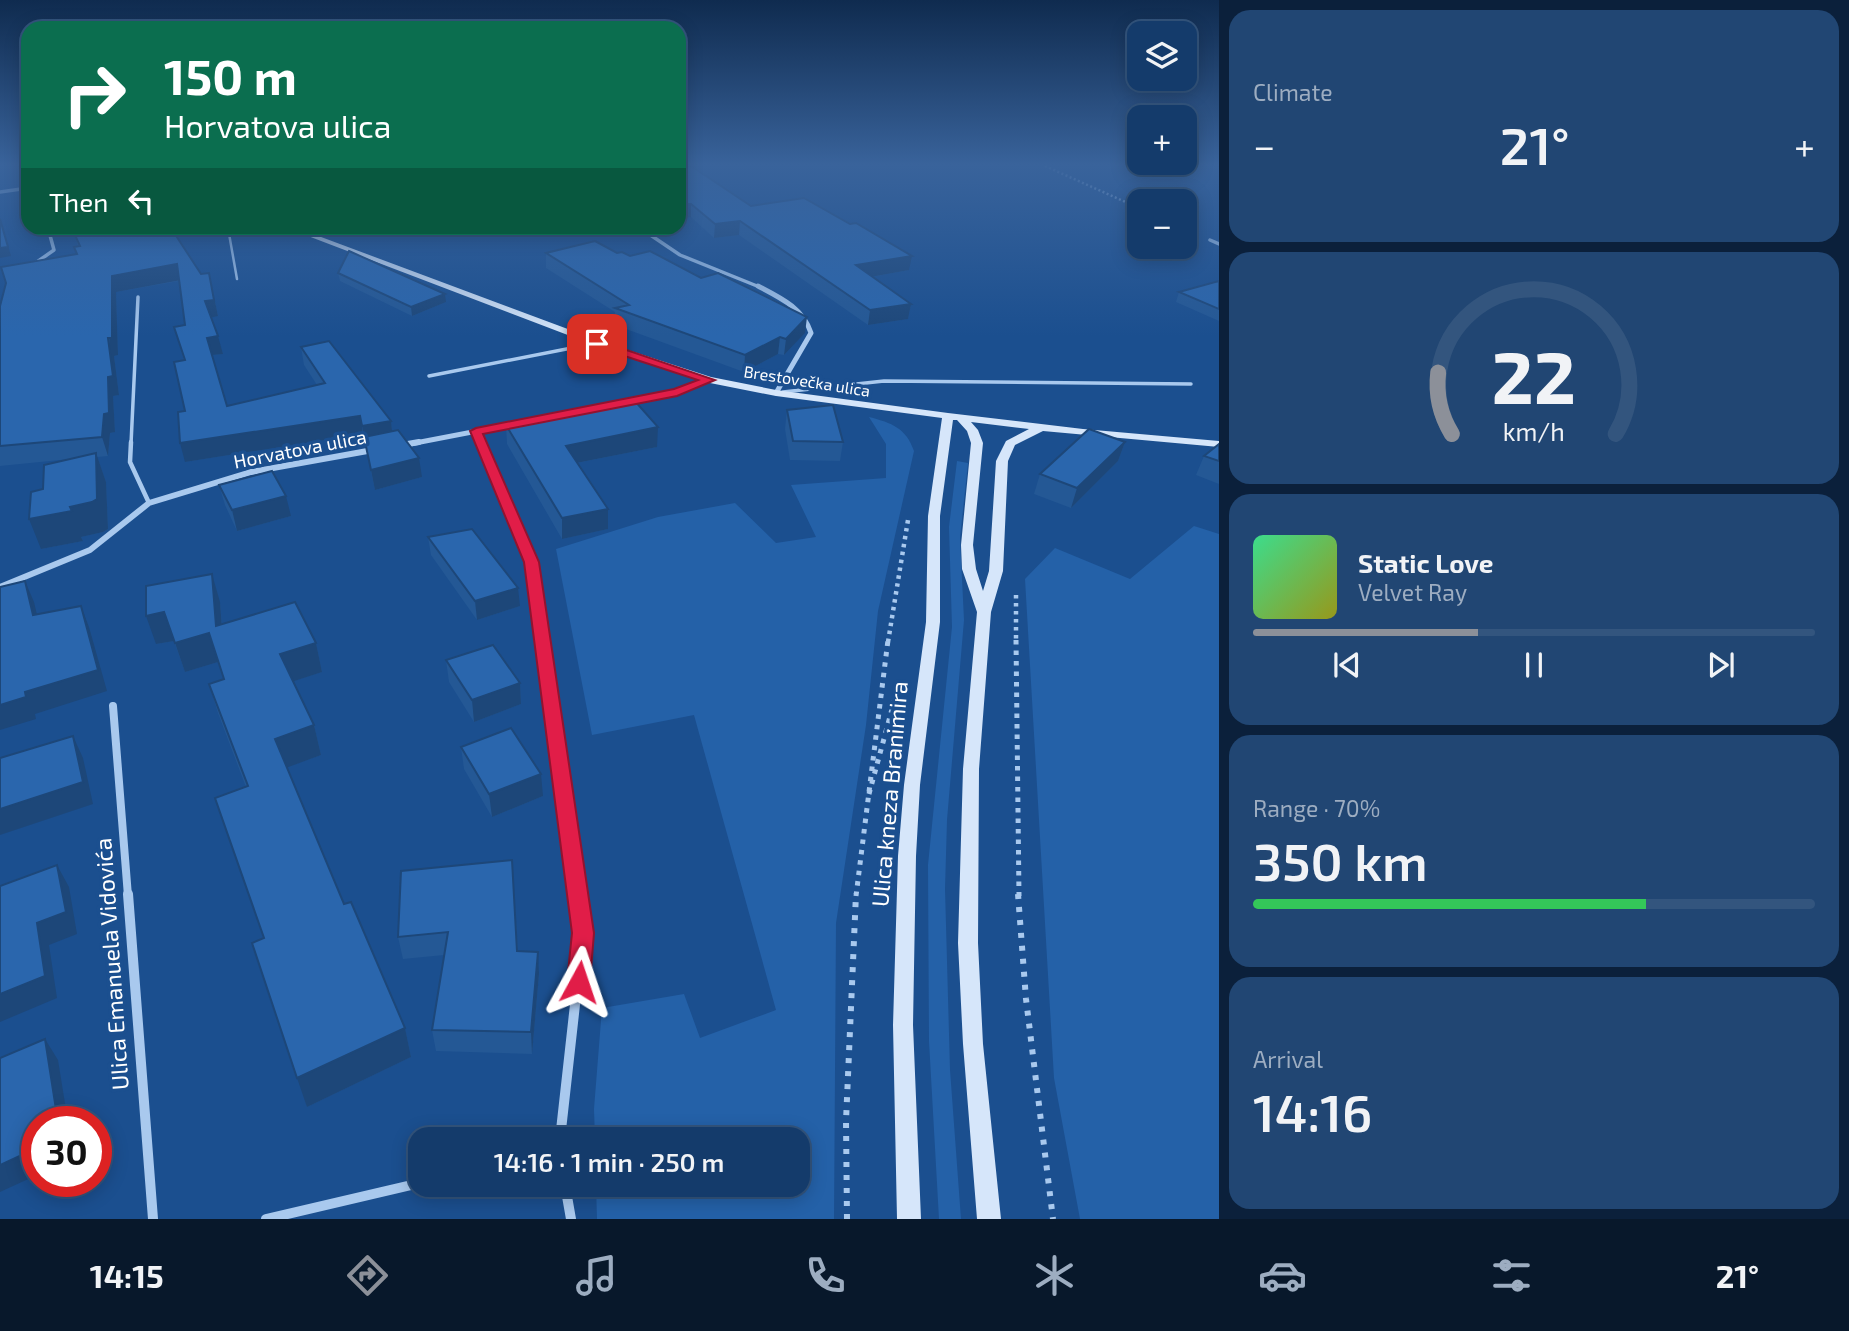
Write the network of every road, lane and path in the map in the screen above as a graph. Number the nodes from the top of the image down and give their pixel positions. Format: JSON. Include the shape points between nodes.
{"nodes":[{"id":1,"x":50,"y":235,"type":"edge"},
{"id":2,"x":229,"y":235,"type":"edge"},
{"id":3,"x":309,"y":235,"type":"edge"},
{"id":4,"x":647,"y":235,"type":"edge"},
{"id":5,"x":1210,"y":240,"type":"dead end"},
{"id":6,"x":1219,"y":244,"type":"edge"},
{"id":7,"x":26,"y":266,"type":"edge"},
{"id":8,"x":237,"y":279,"type":"dead end"},
{"id":9,"x":138,"y":296,"type":"dead end"},
{"id":10,"x":597,"y":344,"type":"junction"},
{"id":11,"x":429,"y":376,"type":"dead end"},
{"id":12,"x":709,"y":380,"type":"junction"},
{"id":13,"x":1191,"y":384,"type":"dead end"},
{"id":14,"x":776,"y":393,"type":"junction"},
{"id":15,"x":623,"y":402,"type":"edge"},
{"id":16,"x":955,"y":417,"type":"junction"},
{"id":17,"x":516,"y":424,"type":"edge"},
{"id":18,"x":1041,"y":427,"type":"junction"},
{"id":19,"x":476,"y":431,"type":"junction"},
{"id":20,"x":1219,"y":443,"type":"edge"},
{"id":21,"x":397,"y":446,"type":"edge"},
{"id":22,"x":383,"y":448,"type":"edge"},
{"id":23,"x":149,"y":503,"type":"junction"},
{"id":24,"x":910,"y":552,"type":"dead end"},
{"id":25,"x":0,"y":587,"type":"edge"},
{"id":26,"x":1016,"y":590,"type":"dead end"},
{"id":27,"x":984,"y":612,"type":"junction"},
{"id":28,"x":898,"y":687,"type":"dead end"},
{"id":29,"x":113,"y":706,"type":"dead end"},
{"id":30,"x":865,"y":808,"type":"junction"},
{"id":31,"x":561,"y":1127,"type":"edge"},
{"id":32,"x":408,"y":1186,"type":"edge"},
{"id":33,"x":567,"y":1197,"type":"edge"},
{"id":34,"x":153,"y":1219,"type":"edge"},
{"id":35,"x":266,"y":1219,"type":"edge"},
{"id":36,"x":571,"y":1219,"type":"edge"},
{"id":37,"x":847,"y":1219,"type":"edge"},
{"id":38,"x":909,"y":1219,"type":"edge"},
{"id":39,"x":989,"y":1219,"type":"edge"},
{"id":40,"x":1053,"y":1219,"type":"edge"}],
"edges":[{"from":1,"to":7,"type":"street","via":[[54,250]]},
{"from":2,"to":8,"type":"lane"},
{"from":3,"to":10,"type":"street","name":"Brestovečka ulica"},
{"from":4,"to":14,"type":"street","via":[[679,254],[775,295],[804,317],[810,327],[809,342]]},
{"from":5,"to":6,"type":"street"},
{"from":9,"to":23,"type":"lane","via":[[130,462]]},
{"from":10,"to":11,"type":"lane"},
{"from":10,"to":12,"type":"street","name":"Brestovečka ulica"},
{"from":12,"to":14,"type":"street","name":"Brestovečka ulica"},
{"from":12,"to":15,"type":"street","via":[[677,392]]},
{"from":13,"to":14,"type":"lane","via":[[897,379]]},
{"from":14,"to":16,"type":"street","name":"Brestovečka ulica"},
{"from":16,"to":18,"type":"street","name":"Brestovečka ulica"},
{"from":16,"to":27,"type":"street","via":[[972,430],[977,443],[967,545],[969,569]]},
{"from":16,"to":38,"type":"street","name":"Ulica kneza Branimira","via":[[934,516],[933,622],[906,856]]},
{"from":17,"to":19,"type":"street","name":"Horvatova ulica"},
{"from":18,"to":20,"type":"street","name":"Brestovečka ulica"},
{"from":18,"to":27,"type":"street","via":[[1016,438],[1004,453],[996,571]]},
{"from":19,"to":21,"type":"street","name":"Horvatova ulica"},
{"from":19,"to":31,"type":"street","via":[[531,562],[583,933]]},
{"from":22,"to":23,"type":"street","name":"Horvatova ulica","via":[[251,472]]},
{"from":23,"to":25,"type":"street","name":"Horvatova ulica","via":[[90,550]]},
{"from":24,"to":30,"type":"path","via":[[910,513]]},
{"from":26,"to":40,"type":"path","via":[[1017,875],[1026,999]]},
{"from":27,"to":39,"type":"street","via":[[971,769],[968,943]]},
{"from":28,"to":30,"type":"path"},
{"from":29,"to":34,"type":"street","name":"Ulica Emanuela Vidovića"},
{"from":30,"to":37,"type":"path","via":[[856,891],[846,1121]]},
{"from":32,"to":35,"type":"street"},
{"from":33,"to":36,"type":"street"}]}
